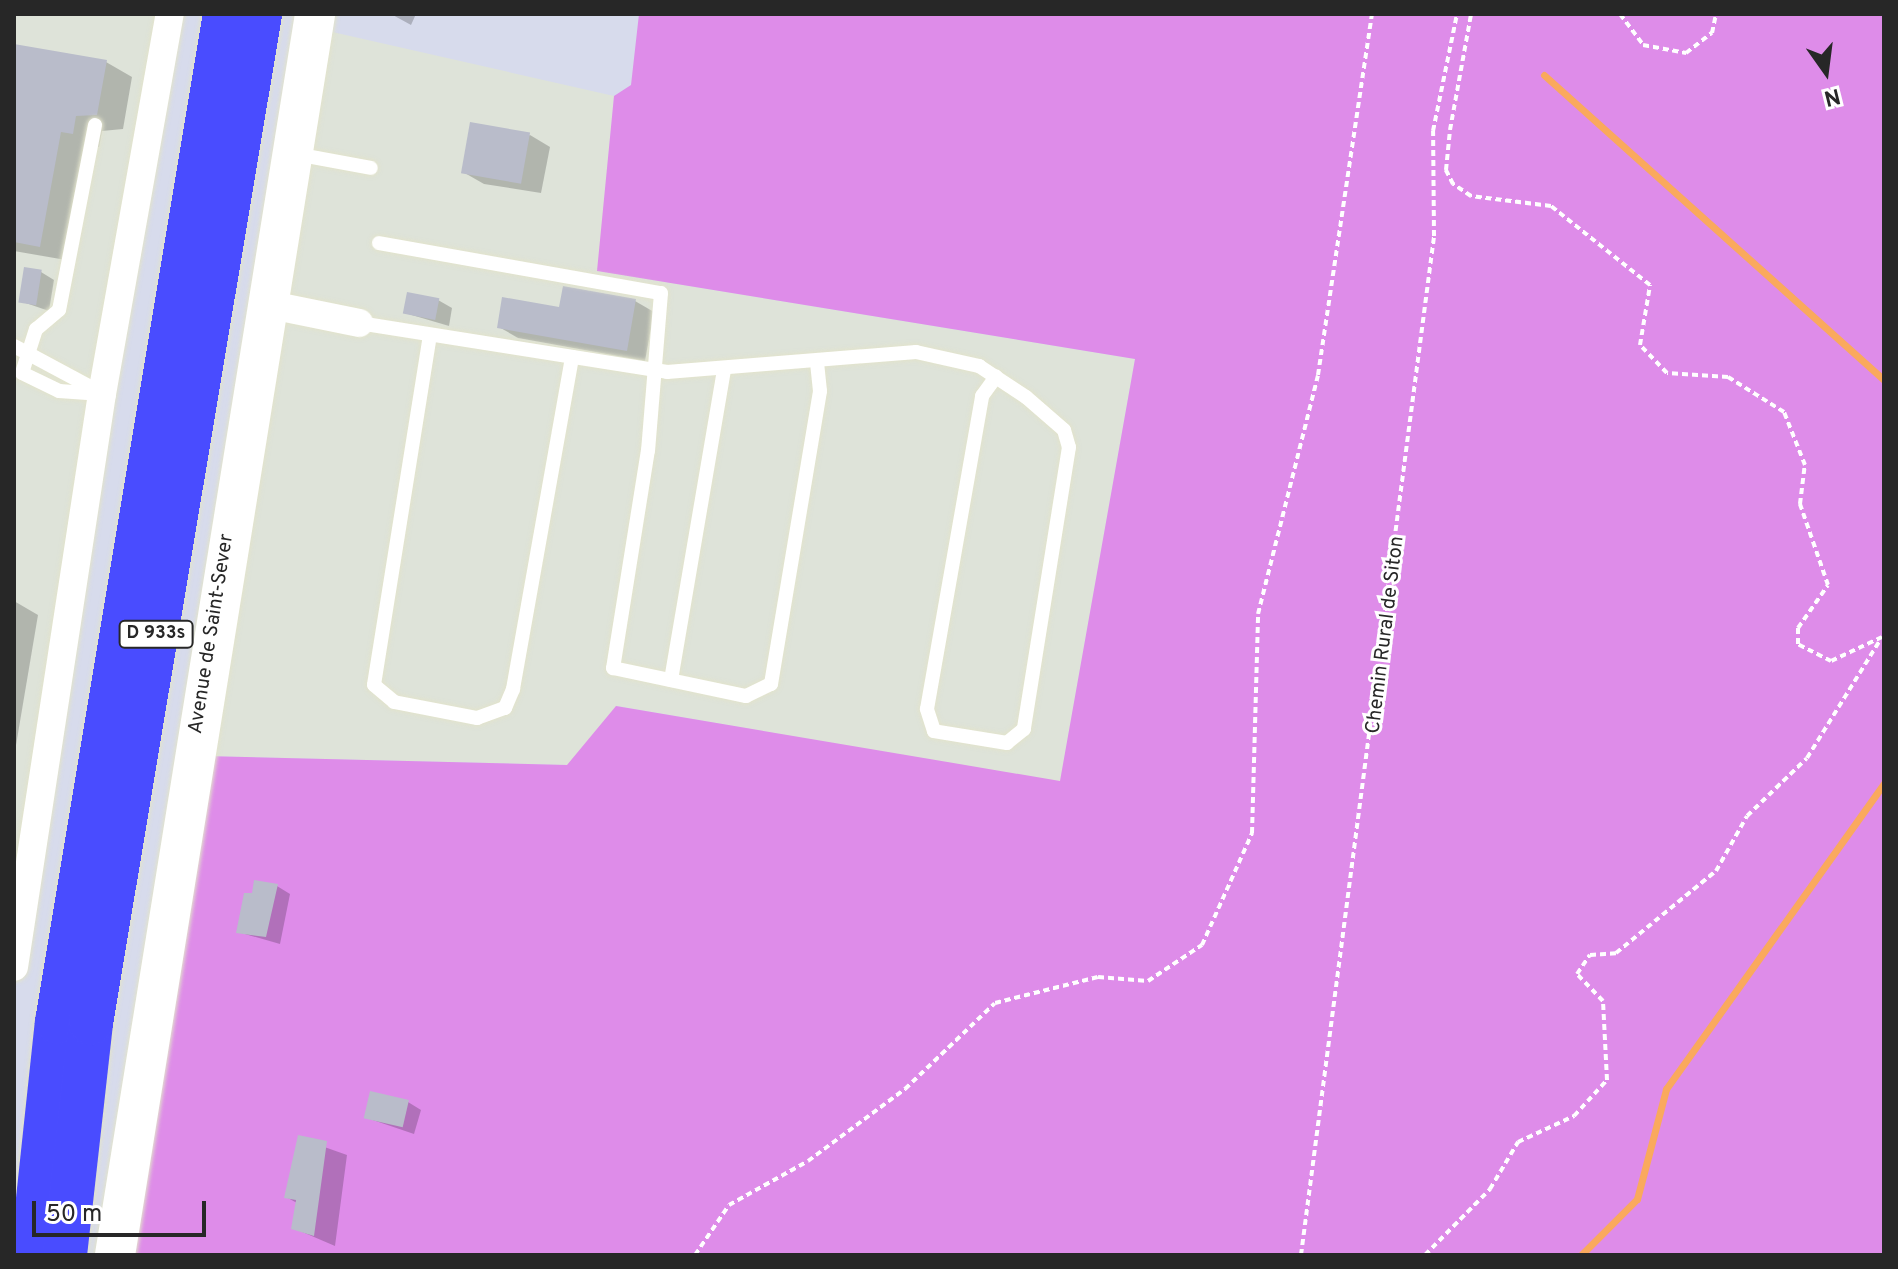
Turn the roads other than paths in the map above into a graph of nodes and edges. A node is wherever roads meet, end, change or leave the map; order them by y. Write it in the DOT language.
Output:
graph roads {
  1 [pos="170,14"];
  2 [pos="225,14"];
  3 [pos="260,14"];
  4 [pos="315,14"];
  5 [pos="95,125"];
  6 [pos="291,153"];
  7 [pos="371,168"];
  8 [pos="379,243"];
  9 [pos="266,304"];
  10 [pos="359,323"];
  11 [pos="430,335"];
  12 [pos="14,346"];
  13 [pos="27,355"];
  14 [pos="572,357"];
  15 [pos="817,361"];
  16 [pos="724,369"];
  17 [pos="652,370"];
  18 [pos="996,377"];
  19 [pos="102,394"];
  20 [pos="671,680"];
  21 [pos="14,967"];
  22 [pos="32,1255"];
  23 [pos="65,1255"];
  24 [pos="115,1255"];
  1 -- 19 [label="street"];
  2 -- 22 [label="main road, D 933s"];
  3 -- 23 [label="main road, D 933s"];
  4 -- 6 [label="street, Avenue de Saint-Sever"];
  5 -- 13 [label="lane"];
  6 -- 7 [label="lane"];
  6 -- 9 [label="street, Avenue de Saint-Sever"];
  8 -- 17 [label="lane"];
  9 -- 10 [label="street"];
  9 -- 24 [label="street, Avenue de Saint-Sever"];
  10 -- 11 [label="lane"];
  11 -- 14 [label="lane"];
  11 -- 14 [label="lane"];
  12 -- 13 [label="lane"];
  13 -- 19 [label="lane"];
  14 -- 17 [label="lane"];
  15 -- 16 [label="lane"];
  15 -- 18 [label="lane"];
  15 -- 20 [label="lane"];
  16 -- 17 [label="lane"];
  16 -- 20 [label="lane"];
  17 -- 20 [label="lane"];
  18 -- 18 [label="lane"];
  19 -- 21 [label="street"];
}
